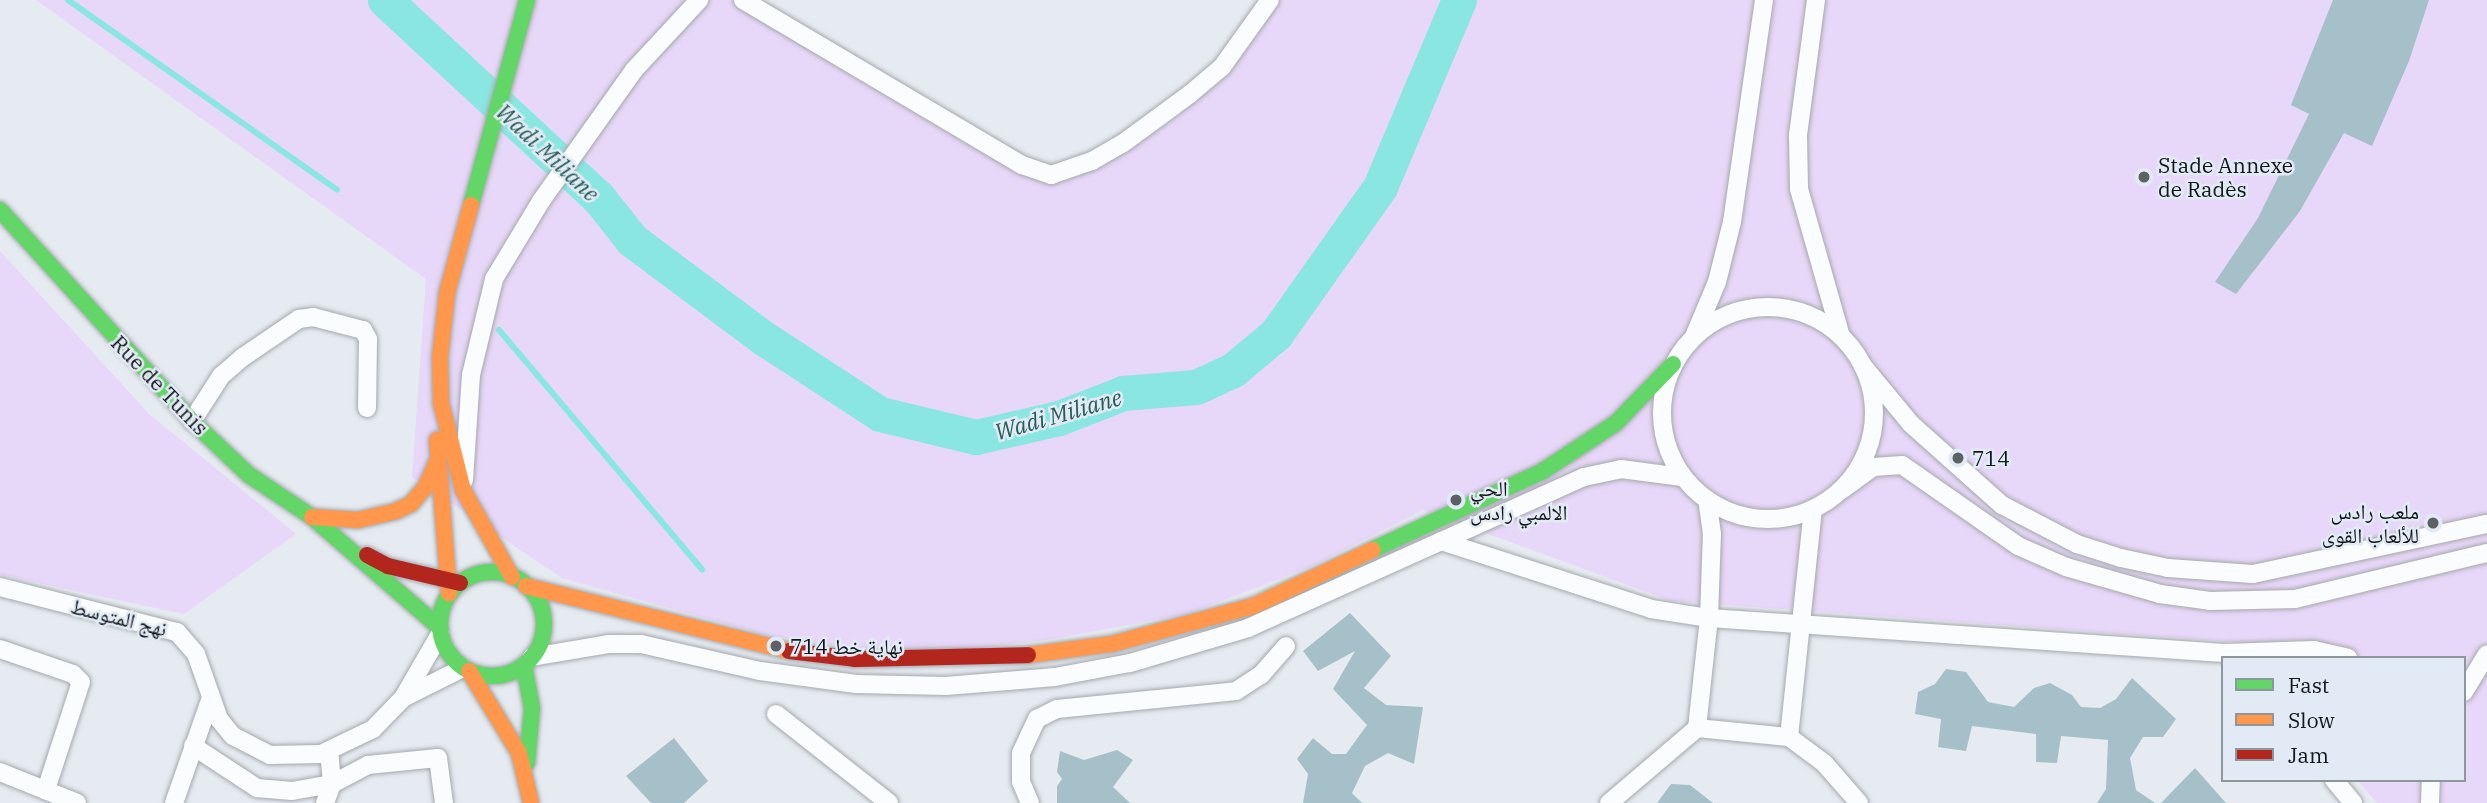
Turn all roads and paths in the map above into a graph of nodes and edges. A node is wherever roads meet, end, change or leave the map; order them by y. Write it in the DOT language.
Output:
graph roads {
  1 [pos="527,0"];
  2 [pos="743,0"];
  3 [pos="1270,0"];
  4 [pos="1764,0"];
  5 [pos="1816,0"];
  6 [pos="693,6"];
  7 [pos="0,210"];
  8 [pos="1695,335"];
  9 [pos="1841,336"];
  10 [pos="1673,364"];
  11 [pos="1863,366"];
  12 [pos="441,403"];
  13 [pos="366,408"];
  14 [pos="192,421"];
  15 [pos="439,456"];
  16 [pos="1682,477"];
  17 [pos="1843,489"];
  18 [pos="463,490"];
  19 [pos="1707,500"];
  20 [pos="1813,510"];
  21 [pos="312,517"];
  22 [pos="2487,524"];
  23 [pos="339,540"];
  24 [pos="1441,541"];
  25 [pos="2487,553"];
  26 [pos="519,581"];
  27 [pos="452,585"];
  28 [pos="0,587"];
  29 [pos="1709,618"];
  30 [pos="1800,626"];
  31 [pos="440,631"];
  32 [pos="1286,646"];
  33 [pos="0,649"];
  34 [pos="2487,654"];
  35 [pos="2340,656"];
  36 [pos="528,661"];
  37 [pos="466,669"];
  38 [pos="2466,689"];
  39 [pos="403,698"];
  40 [pos="211,700"];
  41 [pos="775,714"];
  42 [pos="1696,728"];
  43 [pos="1789,737"];
  44 [pos="193,746"];
  45 [pos="329,751"];
  46 [pos="0,772"];
  47 [pos="2336,782"];
  48 [pos="2431,782"];
  49 [pos="332,784"];
  50 [pos="528,784"];
  51 [pos="46,790"];
  52 [pos="254,796"];
  53 [pos="77,803"];
  54 [pos="174,803"];
  55 [pos="325,803"];
  56 [pos="444,803"];
  57 [pos="531,803"];
  58 [pos="889,803"];
  59 [pos="1030,803"];
  60 [pos="1609,803"];
  61 [pos="1858,803"];
  62 [pos="2353,803"];
  63 [pos="2430,803"];
  1 -- 12 [label="street"];
  2 -- 3 [label="street"];
  4 -- 8 [label="street"];
  5 -- 9 [label="street"];
  6 -- 18 [label="street"];
  7 -- 14 [label="street, Rue de Tunis"];
  8 -- 9 [label="street"];
  8 -- 10 [label="street"];
  9 -- 11 [label="street"];
  10 -- 16 [label="street"];
  10 -- 26 [label="street"];
  11 -- 17 [label="street"];
  11 -- 22 [label="street"];
  12 -- 15 [label="street"];
  12 -- 18 [label="street"];
  13 -- 14 [label="street"];
  14 -- 21 [label="street, Rue de Tunis"];
  15 -- 21 [label="street"];
  15 -- 27 [label="street"];
  16 -- 19 [label="street"];
  16 -- 24 [label="street"];
  17 -- 20 [label="street"];
  17 -- 25 [label="street"];
  18 -- 26 [label="street"];
  19 -- 20 [label="street"];
  19 -- 29 [label="street"];
  20 -- 30 [label="street"];
  21 -- 23 [label="street, Rue de Tunis"];
  23 -- 27 [label="street"];
  23 -- 31 [label="street"];
  24 -- 29 [label="street"];
  24 -- 36 [label="street"];
  26 -- 27 [label="street"];
  26 -- 36 [label="street"];
  27 -- 31 [label="street"];
  28 -- 40 [label="street, نهج المتوسط"];
  29 -- 30 [label="street"];
  29 -- 42 [label="street"];
  30 -- 35 [label="street"];
  30 -- 43 [label="street"];
  31 -- 37 [label="street"];
  31 -- 39 [label="street"];
  32 -- 59 [label="street"];
  33 -- 51 [label="street"];
  34 -- 38 [label="street"];
  36 -- 37 [label="street"];
  36 -- 50 [label="street"];
  37 -- 39 [label="street"];
  37 -- 50 [label="street"];
  39 -- 45 [label="street, نهج المتوسط"];
  40 -- 44 [label="street"];
  40 -- 45 [label="street, نهج المتوسط"];
  41 -- 58 [label="street"];
  42 -- 43 [label="street"];
  42 -- 60 [label="street"];
  43 -- 61 [label="street"];
  44 -- 52 [label="street"];
  44 -- 54 [label="street"];
  45 -- 49 [label="street"];
  46 -- 51 [label="street"];
  47 -- 62 [label="street"];
  48 -- 63 [label="street"];
  49 -- 52 [label="street"];
  49 -- 55 [label="street"];
  49 -- 56 [label="street"];
  50 -- 57 [label="street"];
  51 -- 53 [label="street"];
}
